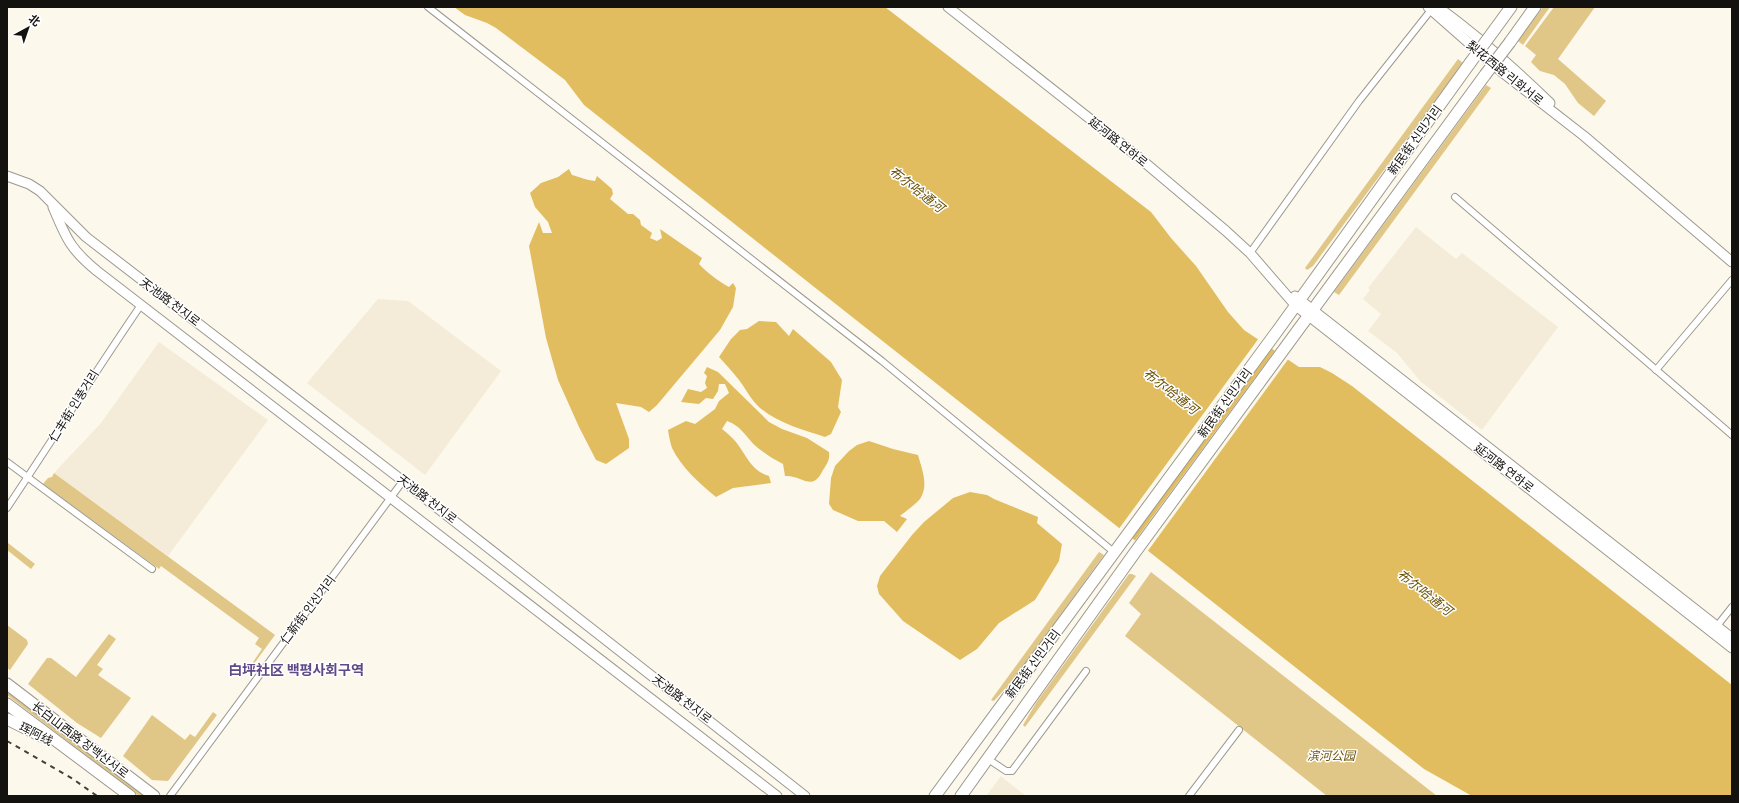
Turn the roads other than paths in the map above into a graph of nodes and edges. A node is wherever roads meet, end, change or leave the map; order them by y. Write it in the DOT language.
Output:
graph roads {
  1 [pos="428,7"];
  2 [pos="948,7"];
  3 [pos="1511,7"];
  4 [pos="1535,7"];
  5 [pos="1433,8"];
  6 [pos="7,176"];
  7 [pos="1455,197"];
  8 [pos="50,200"];
  9 [pos="1250,253"];
  10 [pos="1732,262"];
  11 [pos="1732,280"];
  12 [pos="1298,303"];
  13 [pos="141,305"];
  14 [pos="1311,313"];
  15 [pos="1656,370"];
  16 [pos="1732,435"];
  17 [pos="7,462"];
  18 [pos="28,477"];
  19 [pos="404,481"];
  20 [pos="391,498"];
  21 [pos="7,508"];
  22 [pos="1113,555"];
  23 [pos="1126,567"];
  24 [pos="152,569"];
  25 [pos="1732,607"];
  26 [pos="1717,626"];
  27 [pos="1732,638"];
  28 [pos="1732,648"];
  29 [pos="1086,671"];
  30 [pos="7,684"];
  31 [pos="7,704"];
  32 [pos="7,719"];
  33 [pos="1239,730"];
  34 [pos="65,748"];
  35 [pos="988,759"];
  36 [pos="130,796"];
  37 [pos="154,796"];
  38 [pos="170,796"];
  39 [pos="777,796"];
  40 [pos="805,796"];
  41 [pos="935,796"];
  42 [pos="961,796"];
  43 [pos="1189,796"];
  1 -- 22 [label="street"];
  2 -- 9 [label="main road, 延河路 연하로"];
  3 -- 12 [label="highway, 新民街 신민거리, bridge"];
  4 -- 14 [label="highway, 新民街 신민거리, bridge"];
  5 -- 9 [label="street"];
  5 -- 10 [label="main road, 梨花西路 리화서로"];
  6 -- 8 [label="main road, 天池路 천지로"];
  7 -- 15 [label="street"];
  8 -- 13 [label="main road, 天池路 천지로"];
  8 -- 19 [label="main road, 天池路 천지로"];
  9 -- 12 [label="main road, 延河路 연하로"];
  11 -- 15 [label="street"];
  12 -- 14 [label="main road, 延河路 연하로"];
  12 -- 22 [label="highway, 新民街 신민거리"];
  13 -- 18 [label="street, 仁丰街 인풍거리"];
  13 -- 20 [label="main road, 天池路 천지로"];
  14 -- 23 [label="highway, 新民街 신민거리"];
  14 -- 26 [label="main road, 延河路 연하로"];
  14 -- 28 [label="main road, 延河路 연하로"];
  15 -- 16 [label="street"];
  17 -- 18 [label="street"];
  18 -- 21 [label="street, 仁丰街 인풍거리"];
  18 -- 24 [label="street"];
  19 -- 20 [label="street, 仁新街 인신거리"];
  19 -- 40 [label="main road, 天池路 천지로"];
  20 -- 38 [label="street, 仁新街 인신거리"];
  20 -- 39 [label="main road, 天池路 천지로"];
  22 -- 23 [label="highway"];
  22 -- 41 [label="highway, 新民街 신민거리"];
  23 -- 35 [label="highway, 新民街 신민거리"];
  25 -- 26 [label="street"];
  26 -- 27 [label="main road, 延河路 연하로"];
  29 -- 35 [label="street"];
  30 -- 37 [label="highway, 长白山西路 장백산서로"];
  31 -- 34 [label="highway, 长白山西路 장백산서로"];
  32 -- 34 [label="highway, 珲阿线"];
  33 -- 43 [label="street"];
  34 -- 36 [label="highway, 长白山西路 장백산서로"];
  35 -- 42 [label="highway, 新民街 신민거리"];
}
